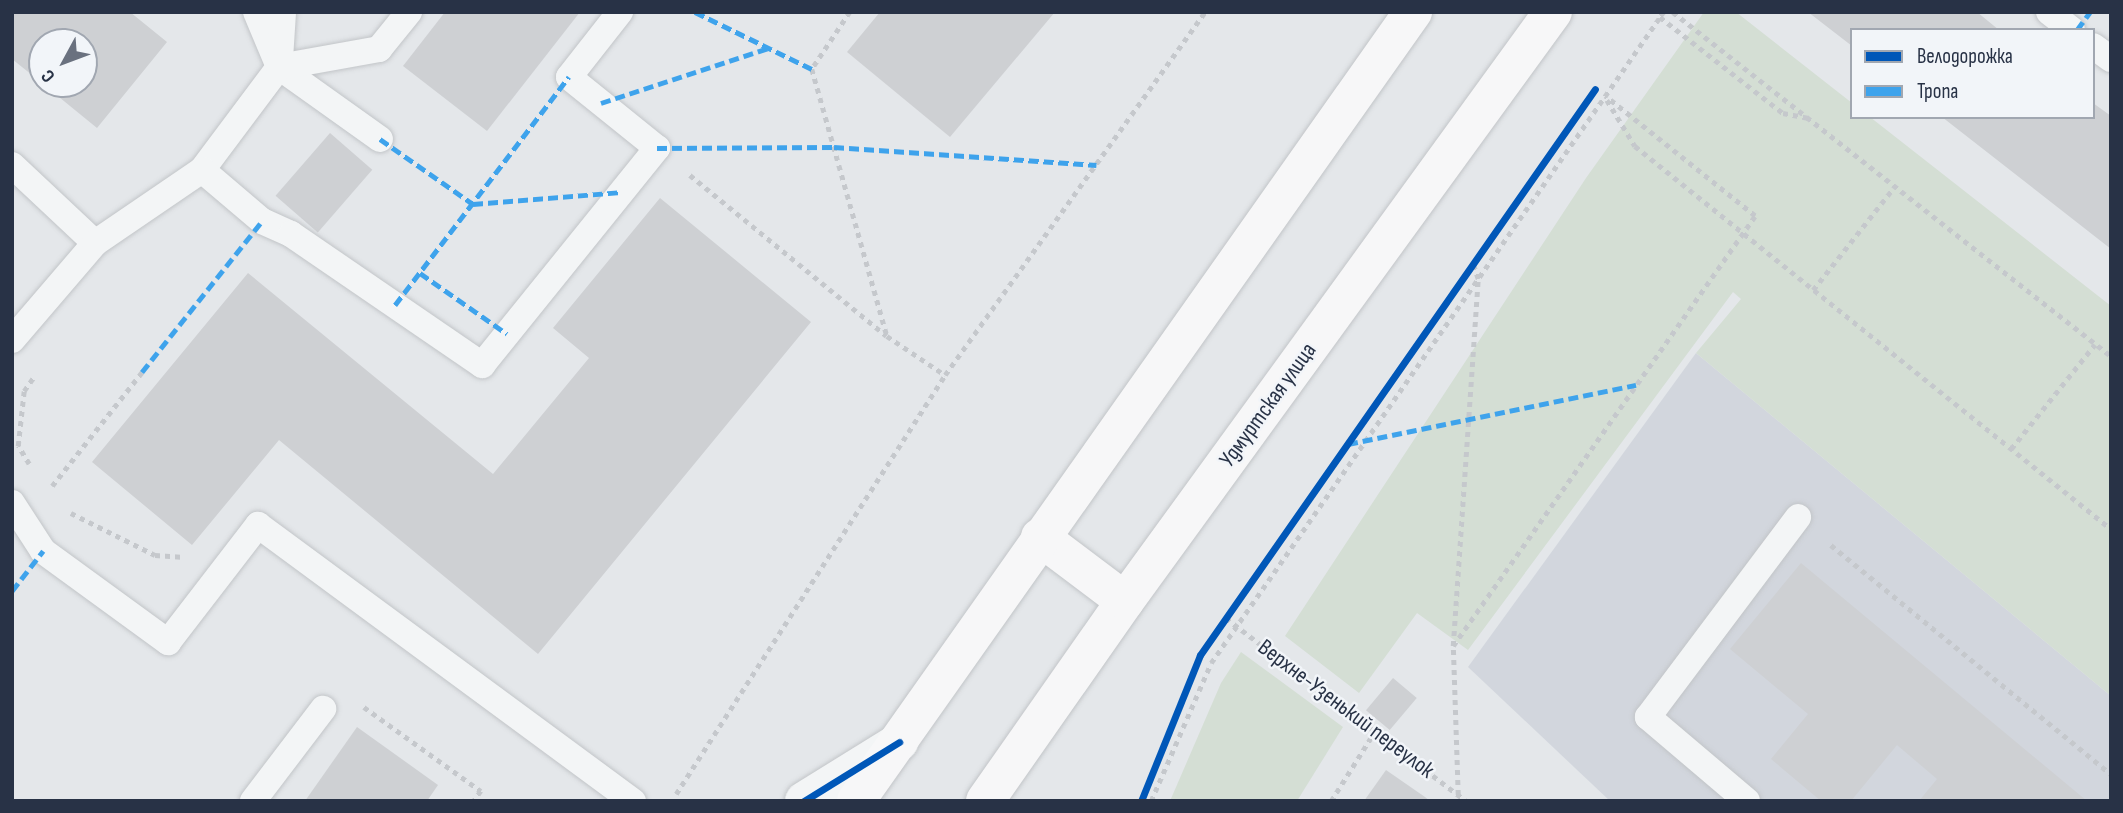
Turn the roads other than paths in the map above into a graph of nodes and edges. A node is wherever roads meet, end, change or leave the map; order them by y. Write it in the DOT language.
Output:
graph roads {
  1 [pos="256,12"];
  2 [pos="283,12"];
  3 [pos="409,12"];
  4 [pos="620,12"];
  5 [pos="1413,12"];
  6 [pos="1553,12"];
  7 [pos="2049,12"];
  8 [pos="2069,28"];
  9 [pos="2095,47"];
  10 [pos="2111,59"];
  11 [pos="279,66"];
  12 [pos="380,139"];
  13 [pos="12,164"];
  14 [pos="202,170"];
  15 [pos="95,243"];
  16 [pos="12,340"];
  17 [pos="12,503"];
  18 [pos="1798,517"];
  19 [pos="1040,537"];
  20 [pos="1125,601"];
  21 [pos="323,709"];
  22 [pos="899,742"];
  23 [pos="253,801"];
  24 [pos="632,801"];
  25 [pos="804,801"];
  26 [pos="856,801"];
  27 [pos="985,801"];
  28 [pos="1747,801"];
  1 -- 11 [label="lane"];
  2 -- 11 [label="lane"];
  3 -- 11 [label="lane"];
  4 -- 14 [label="lane"];
  5 -- 19 [label="main road"];
  6 -- 20 [label="main road, Удмуртская улица"];
  7 -- 8 [label="lane"];
  9 -- 10 [label="lane"];
  11 -- 12 [label="lane"];
  11 -- 14 [label="lane"];
  13 -- 15 [label="lane"];
  14 -- 15 [label="lane"];
  15 -- 16 [label="lane"];
  17 -- 24 [label="lane"];
  18 -- 28 [label="lane"];
  19 -- 20 [label="main road"];
  19 -- 22 [label="main road"];
  20 -- 27 [label="main road, Удмуртская улица"];
  21 -- 23 [label="lane"];
  22 -- 25 [label="street"];
  22 -- 26 [label="main road"];
}
